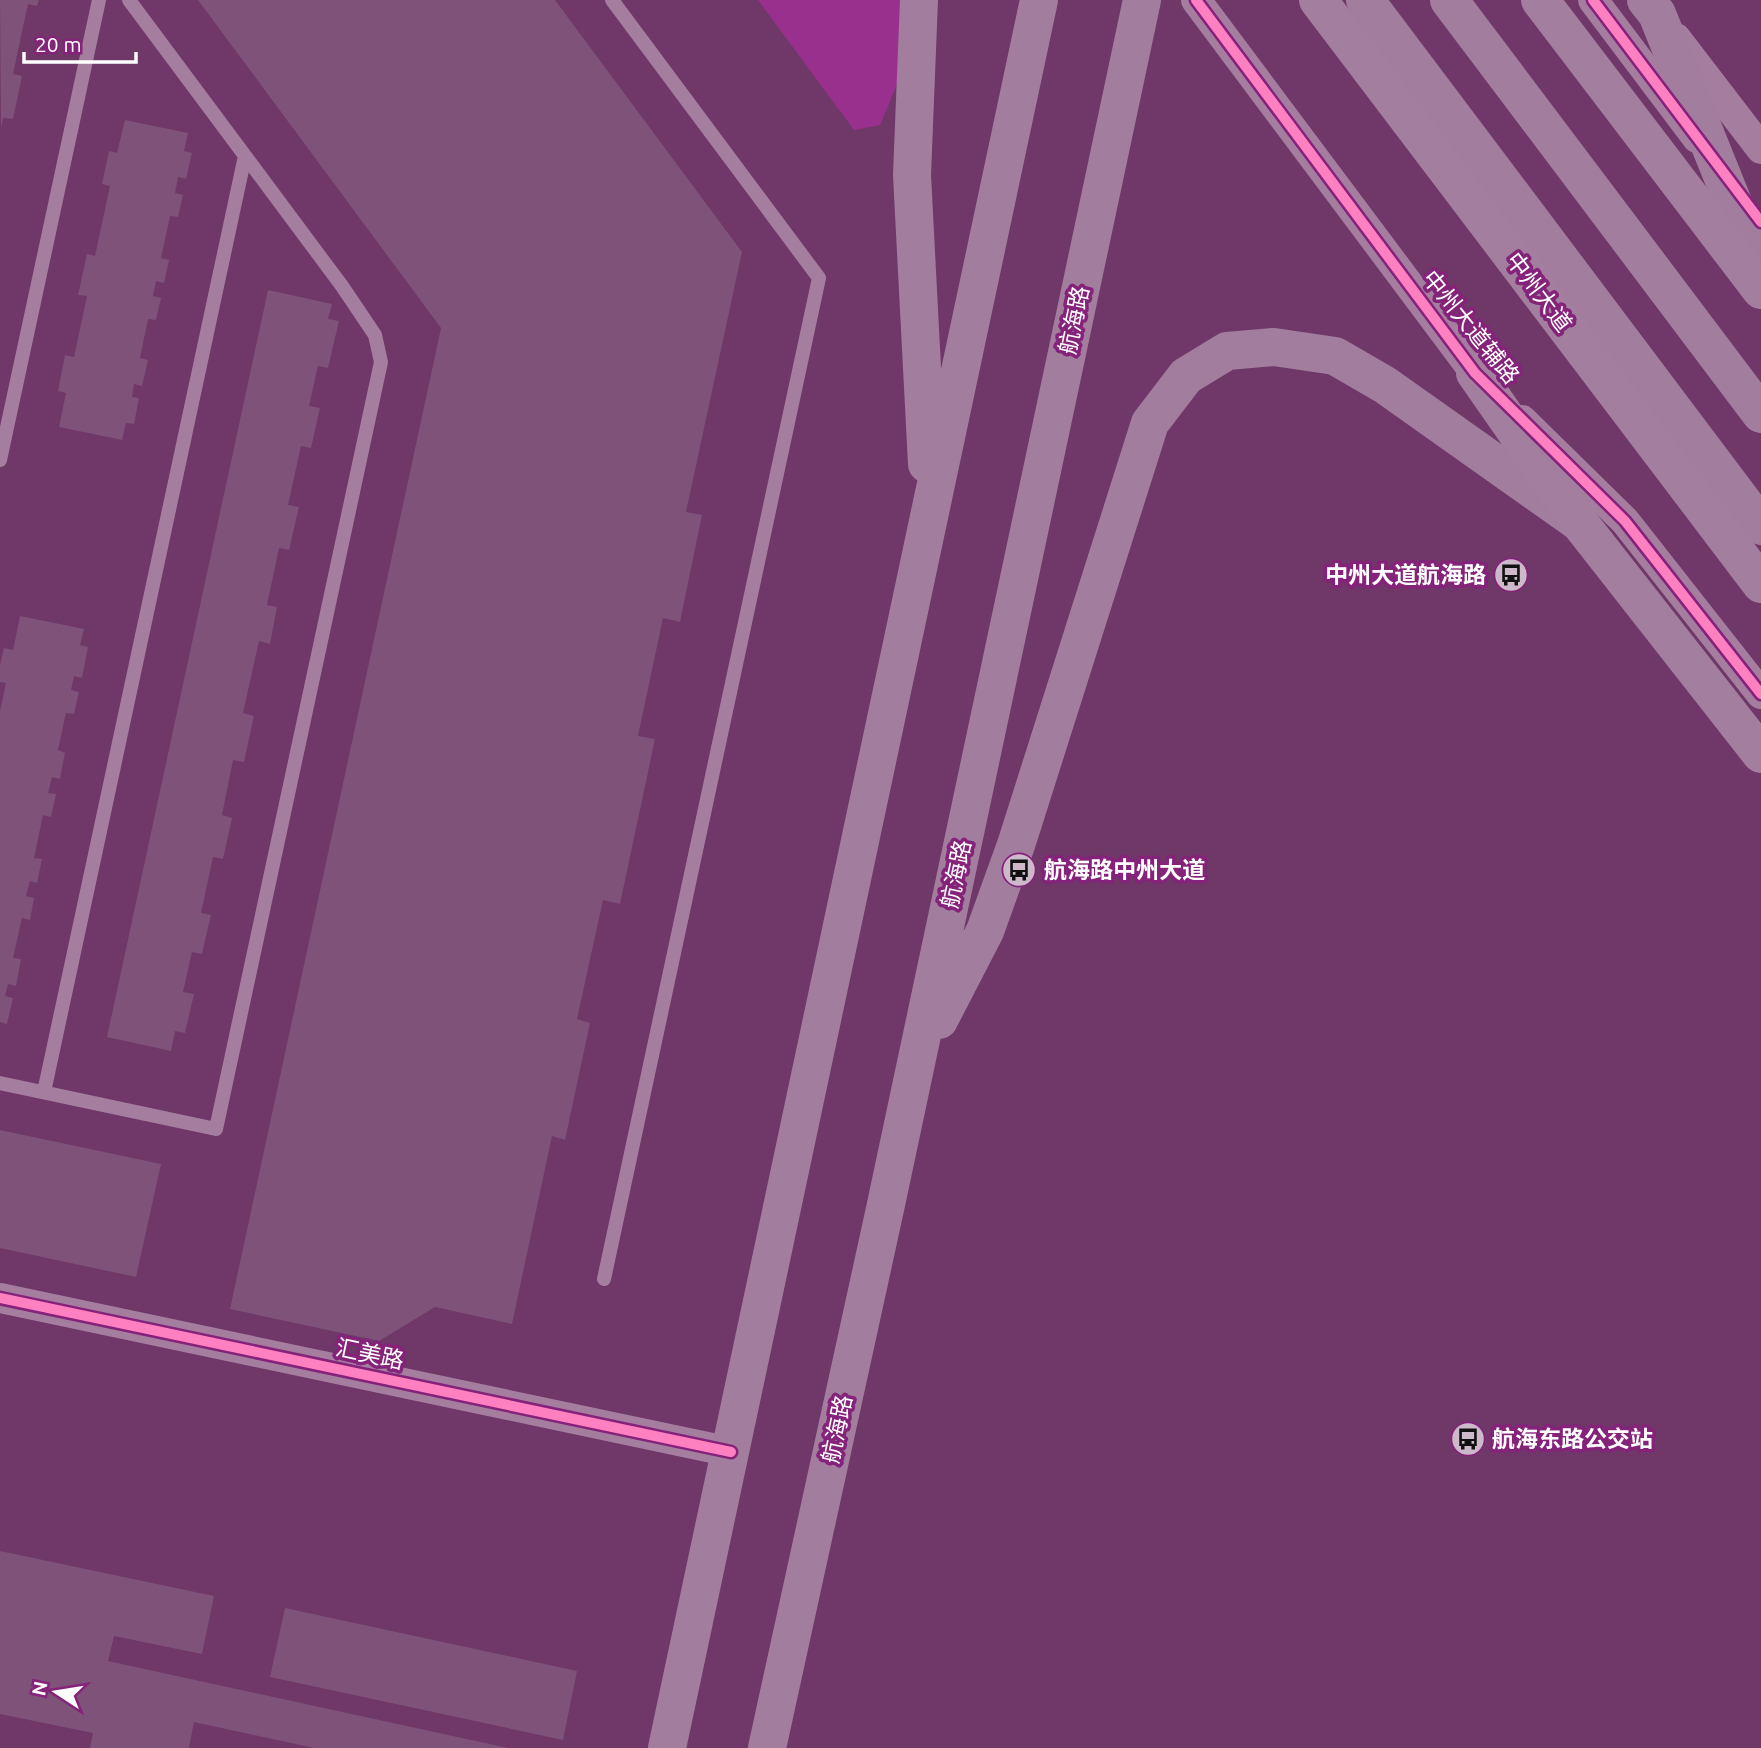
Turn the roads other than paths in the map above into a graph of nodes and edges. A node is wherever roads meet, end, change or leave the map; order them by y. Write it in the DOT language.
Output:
graph roads {
  1 [pos="99,0"];
  2 [pos="129,0"];
  3 [pos="612,0"];
  4 [pos="919,0"];
  5 [pos="1039,0"];
  6 [pos="1142,0"];
  7 [pos="1196,0"];
  8 [pos="1318,0"];
  9 [pos="1365,0"];
  10 [pos="1449,0"];
  11 [pos="1540,0"];
  12 [pos="1593,0"];
  13 [pos="1652,7"];
  14 [pos="1761,149"];
  15 [pos="245,156"];
  16 [pos="1718,164"];
  17 [pos="1761,222"];
  18 [pos="1761,272"];
  19 [pos="1761,290"];
  20 [pos="1475,373"];
  21 [pos="1761,414"];
  22 [pos="0,460"];
  23 [pos="929,519"];
  24 [pos="1579,523"];
  25 [pos="1761,526"];
  26 [pos="1761,584"];
  27 [pos="1761,694"];
  28 [pos="1761,754"];
  29 [pos="916,1065"];
  30 [pos="0,1083"];
  31 [pos="44,1092"];
  32 [pos="604,1279"];
  33 [pos="0,1298"];
  34 [pos="731,1452"];
  35 [pos="667,1748"];
  36 [pos="767,1748"];
  1 -- 22 [label="lane"];
  2 -- 15 [label="lane"];
  3 -- 32 [label="lane"];
  4 -- 23 [label="main road"];
  5 -- 23 [label="main road"];
  6 -- 29 [label="main road, 航海路"];
  7 -- 20 [label="street, 中州大道辅路"];
  8 -- 26 [label="highway, 中州大道"];
  9 -- 25 [label="main road, 中州大道"];
  10 -- 21 [label="main road"];
  11 -- 19 [label="highway"];
  12 -- 16 [label="street"];
  13 -- 14 [label="street"];
  13 -- 16 [label="main road"];
  15 -- 31 [label="lane"];
  15 -- 31 [label="lane"];
  16 -- 17 [label="street"];
  16 -- 18 [label="main road"];
  20 -- 24 [label="highway"];
  20 -- 27 [label="street, 中州大道辅路"];
  23 -- 34 [label="main road"];
  24 -- 28 [label="highway"];
  24 -- 29 [label="main road"];
  29 -- 36 [label="main road, 航海路"];
  30 -- 31 [label="lane"];
  33 -- 34 [label="street, 汇美路"];
  34 -- 35 [label="main road"];
}
